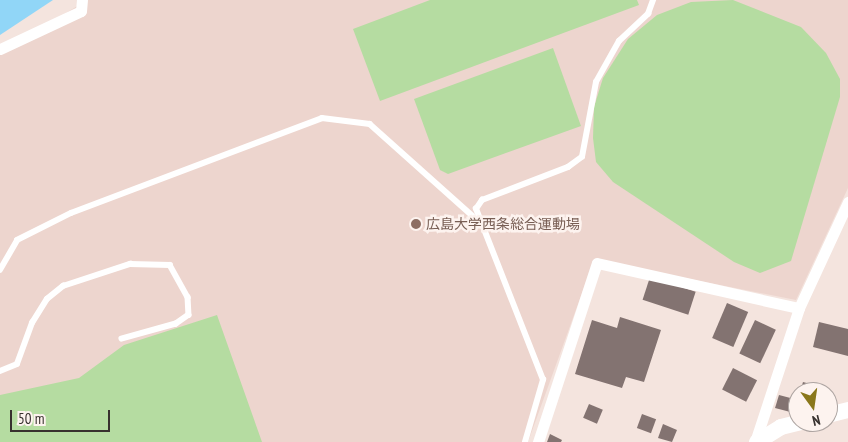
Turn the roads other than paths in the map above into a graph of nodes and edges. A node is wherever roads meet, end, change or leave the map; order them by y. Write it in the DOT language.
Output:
graph roads {
  1 [pos="82,0"];
  2 [pos="653,0"];
  3 [pos="0,50"];
  4 [pos="848,202"];
  5 [pos="484,226"];
  6 [pos="0,270"];
  7 [pos="799,308"];
  8 [pos="122,339"];
  9 [pos="0,371"];
  10 [pos="788,425"];
  11 [pos="525,442"];
  12 [pos="538,442"];
  13 [pos="756,442"];
  1 -- 3 [label="street"];
  2 -- 5 [label="lane"];
  4 -- 7 [label="street"];
  5 -- 6 [label="lane"];
  5 -- 11 [label="lane"];
  7 -- 12 [label="street"];
  7 -- 13 [label="street"];
  8 -- 9 [label="lane"];
  10 -- 13 [label="street"];
}
